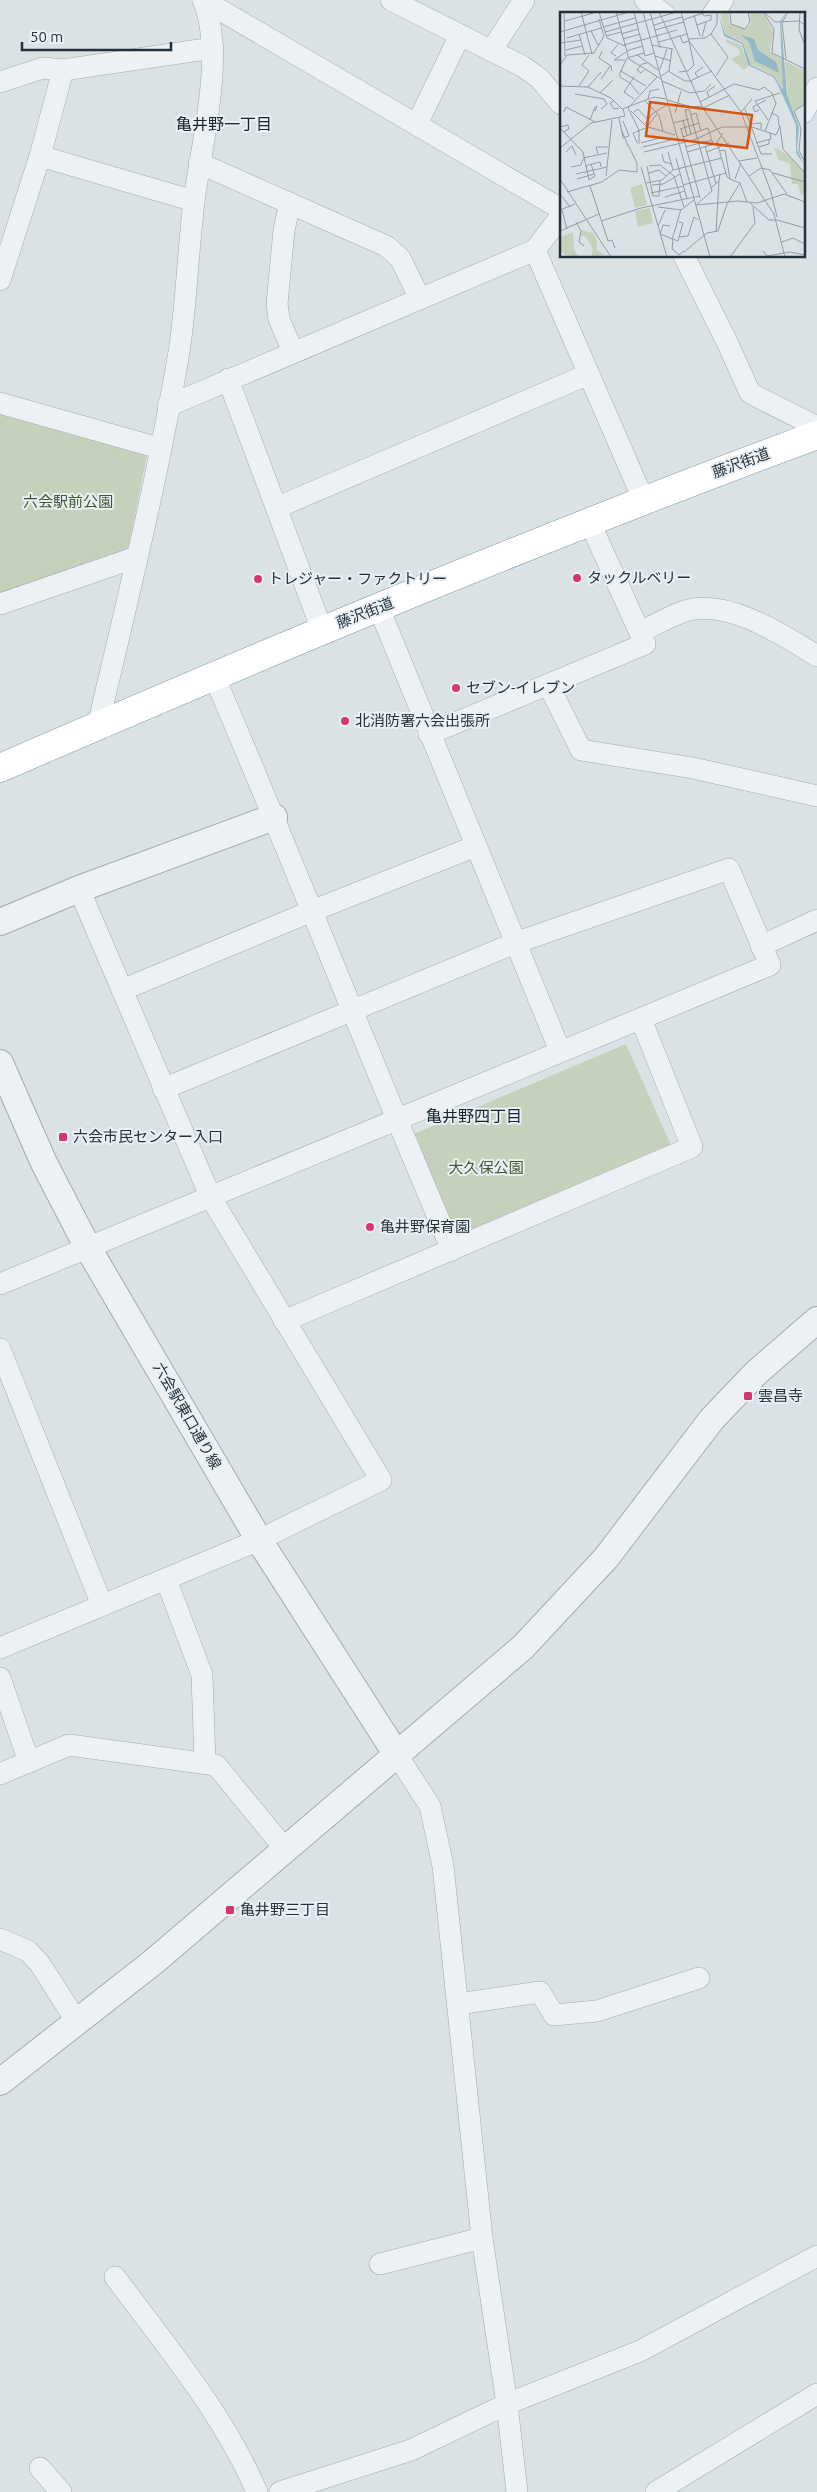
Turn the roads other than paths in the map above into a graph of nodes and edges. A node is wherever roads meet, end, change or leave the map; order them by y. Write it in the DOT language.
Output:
graph roads {
  1 [pos="203,0"];
  2 [pos="524,0"];
  3 [pos="645,0"];
  4 [pos="723,0"];
  5 [pos="394,1"];
  6 [pos="661,12"];
  7 [pos="714,12"];
  8 [pos="460,36"];
  9 [pos="213,48"];
  10 [pos="491,51"];
  11 [pos="63,70"];
  12 [pos="0,82"];
  13 [pos="817,88"];
  14 [pos="560,103"];
  15 [pos="804,111"];
  16 [pos="417,124"];
  17 [pos="40,156"];
  18 [pos="199,163"];
  19 [pos="194,201"];
  20 [pos="290,203"];
  21 [pos="560,208"];
  22 [pos="560,217"];
  23 [pos="535,250"];
  24 [pos="685,258"];
  25 [pos="0,280"];
  26 [pos="420,299"];
  27 [pos="294,352"];
  28 [pos="589,374"];
  29 [pos="228,379"];
  30 [pos="0,403"];
  31 [pos="168,406"];
  32 [pos="817,427"];
  33 [pos="817,435"];
  34 [pos="159,448"];
  35 [pos="643,499"];
  36 [pos="278,507"];
  37 [pos="590,523"];
  38 [pos="137,557"];
  39 [pos="0,604"];
  40 [pos="379,608"];
  41 [pos="322,630"];
  42 [pos="640,632"];
  43 [pos="817,656"];
  44 [pos="214,676"];
  45 [pos="549,686"];
  46 [pos="98,725"];
  47 [pos="429,734"];
  48 [pos="0,768"];
  49 [pos="817,796"];
  50 [pos="274,817"];
  51 [pos="476,846"];
  52 [pos="79,889"];
  53 [pos="312,911"];
  54 [pos="817,920"];
  55 [pos="0,922"];
  56 [pos="516,943"];
  57 [pos="761,946"];
  58 [pos="122,990"];
  59 [pos="352,1012"];
  60 [pos="641,1019"];
  61 [pos="560,1051"];
  62 [pos="0,1063"];
  63 [pos="163,1089"];
  64 [pos="396,1120"];
  65 [pos="210,1198"];
  66 [pos="88,1248"];
  67 [pos="452,1250"];
  68 [pos="0,1284"];
  69 [pos="817,1320"];
  70 [pos="284,1321"];
  71 [pos="0,1349"];
  72 [pos="260,1540"];
  73 [pos="166,1579"];
  74 [pos="102,1605"];
  75 [pos="0,1648"];
  76 [pos="0,1678"];
  77 [pos="397,1755"];
  78 [pos="30,1762"];
  79 [pos="205,1763"];
  80 [pos="0,1774"];
  81 [pos="285,1849"];
  82 [pos="0,1939"];
  83 [pos="699,1978"];
  84 [pos="458,2004"];
  85 [pos="77,2022"];
  86 [pos="0,2082"];
  87 [pos="482,2238"];
  88 [pos="817,2256"];
  89 [pos="380,2264"];
  90 [pos="114,2277"];
  91 [pos="817,2394"];
  92 [pos="507,2404"];
  93 [pos="40,2468"];
  94 [pos="61,2492"];
  95 [pos="257,2492"];
  96 [pos="280,2492"];
  97 [pos="517,2492"];
  98 [pos="656,2492"];
  1 -- 9 [label="street"];
  1 -- 16 [label="street"];
  2 -- 10 [label="street"];
  3 -- 6 [label="street"];
  4 -- 7 [label="street"];
  5 -- 8 [label="street"];
  8 -- 10 [label="street"];
  8 -- 16 [label="street"];
  9 -- 11 [label="street"];
  9 -- 18 [label="street"];
  10 -- 14 [label="street"];
  11 -- 12 [label="street"];
  11 -- 17 [label="street"];
  13 -- 15 [label="street"];
  16 -- 21 [label="street"];
  17 -- 19 [label="street"];
  17 -- 25 [label="street"];
  18 -- 19 [label="street"];
  18 -- 20 [label="street"];
  19 -- 31 [label="street"];
  20 -- 26 [label="street"];
  20 -- 27 [label="street"];
  22 -- 23 [label="street"];
  23 -- 26 [label="street"];
  23 -- 28 [label="street"];
  24 -- 32 [label="street"];
  26 -- 27 [label="street"];
  27 -- 29 [label="street"];
  28 -- 35 [label="street"];
  28 -- 36 [label="street"];
  29 -- 31 [label="street"];
  29 -- 36 [label="street"];
  30 -- 34 [label="street"];
  31 -- 34 [label="street"];
  33 -- 35 [label="highway, 藤沢街道"];
  34 -- 38 [label="street"];
  35 -- 37 [label="highway, 藤沢街道"];
  36 -- 41 [label="street"];
  37 -- 40 [label="highway, 藤沢街道"];
  37 -- 42 [label="street"];
  38 -- 39 [label="street"];
  38 -- 46 [label="street"];
  40 -- 41 [label="highway, 藤沢街道"];
  40 -- 47 [label="street"];
  41 -- 44 [label="highway, 藤沢街道"];
  42 -- 43 [label="street"];
  42 -- 45 [label="street"];
  44 -- 46 [label="highway, 藤沢街道"];
  44 -- 50 [label="street"];
  45 -- 47 [label="street"];
  45 -- 49 [label="street"];
  46 -- 48 [label="highway, 藤沢街道"];
  47 -- 51 [label="street"];
  50 -- 52 [label="street"];
  50 -- 53 [label="street"];
  51 -- 53 [label="street"];
  51 -- 56 [label="street"];
  52 -- 55 [label="street"];
  52 -- 58 [label="street"];
  53 -- 58 [label="street"];
  53 -- 59 [label="street"];
  54 -- 57 [label="street"];
  56 -- 57 [label="street"];
  56 -- 59 [label="street"];
  56 -- 61 [label="street"];
  57 -- 60 [label="street"];
  58 -- 63 [label="street"];
  59 -- 63 [label="street"];
  59 -- 64 [label="street"];
  60 -- 61 [label="street"];
  60 -- 67 [label="street"];
  61 -- 64 [label="street"];
  62 -- 66 [label="street, 六会駅東口通り線"];
  63 -- 65 [label="street"];
  64 -- 65 [label="street"];
  64 -- 67 [label="street"];
  65 -- 66 [label="street"];
  65 -- 70 [label="street"];
  66 -- 68 [label="street"];
  66 -- 72 [label="street, 六会駅東口通り線"];
  67 -- 70 [label="street"];
  69 -- 77 [label="street"];
  70 -- 72 [label="street"];
  71 -- 74 [label="street"];
  72 -- 73 [label="street"];
  72 -- 77 [label="street, 六会駅東口通り線"];
  73 -- 74 [label="street"];
  73 -- 79 [label="street"];
  74 -- 75 [label="street"];
  76 -- 78 [label="street"];
  77 -- 81 [label="street"];
  77 -- 84 [label="street"];
  78 -- 79 [label="street"];
  78 -- 80 [label="street"];
  79 -- 81 [label="street"];
  81 -- 85 [label="street"];
  82 -- 85 [label="street"];
  83 -- 84 [label="street"];
  84 -- 87 [label="street"];
  85 -- 86 [label="street"];
  87 -- 89 [label="street"];
  87 -- 92 [label="street"];
  88 -- 92 [label="street"];
  90 -- 95 [label="street"];
  91 -- 98 [label="street"];
  92 -- 96 [label="street"];
  92 -- 97 [label="street"];
  93 -- 94 [label="street"];
}
